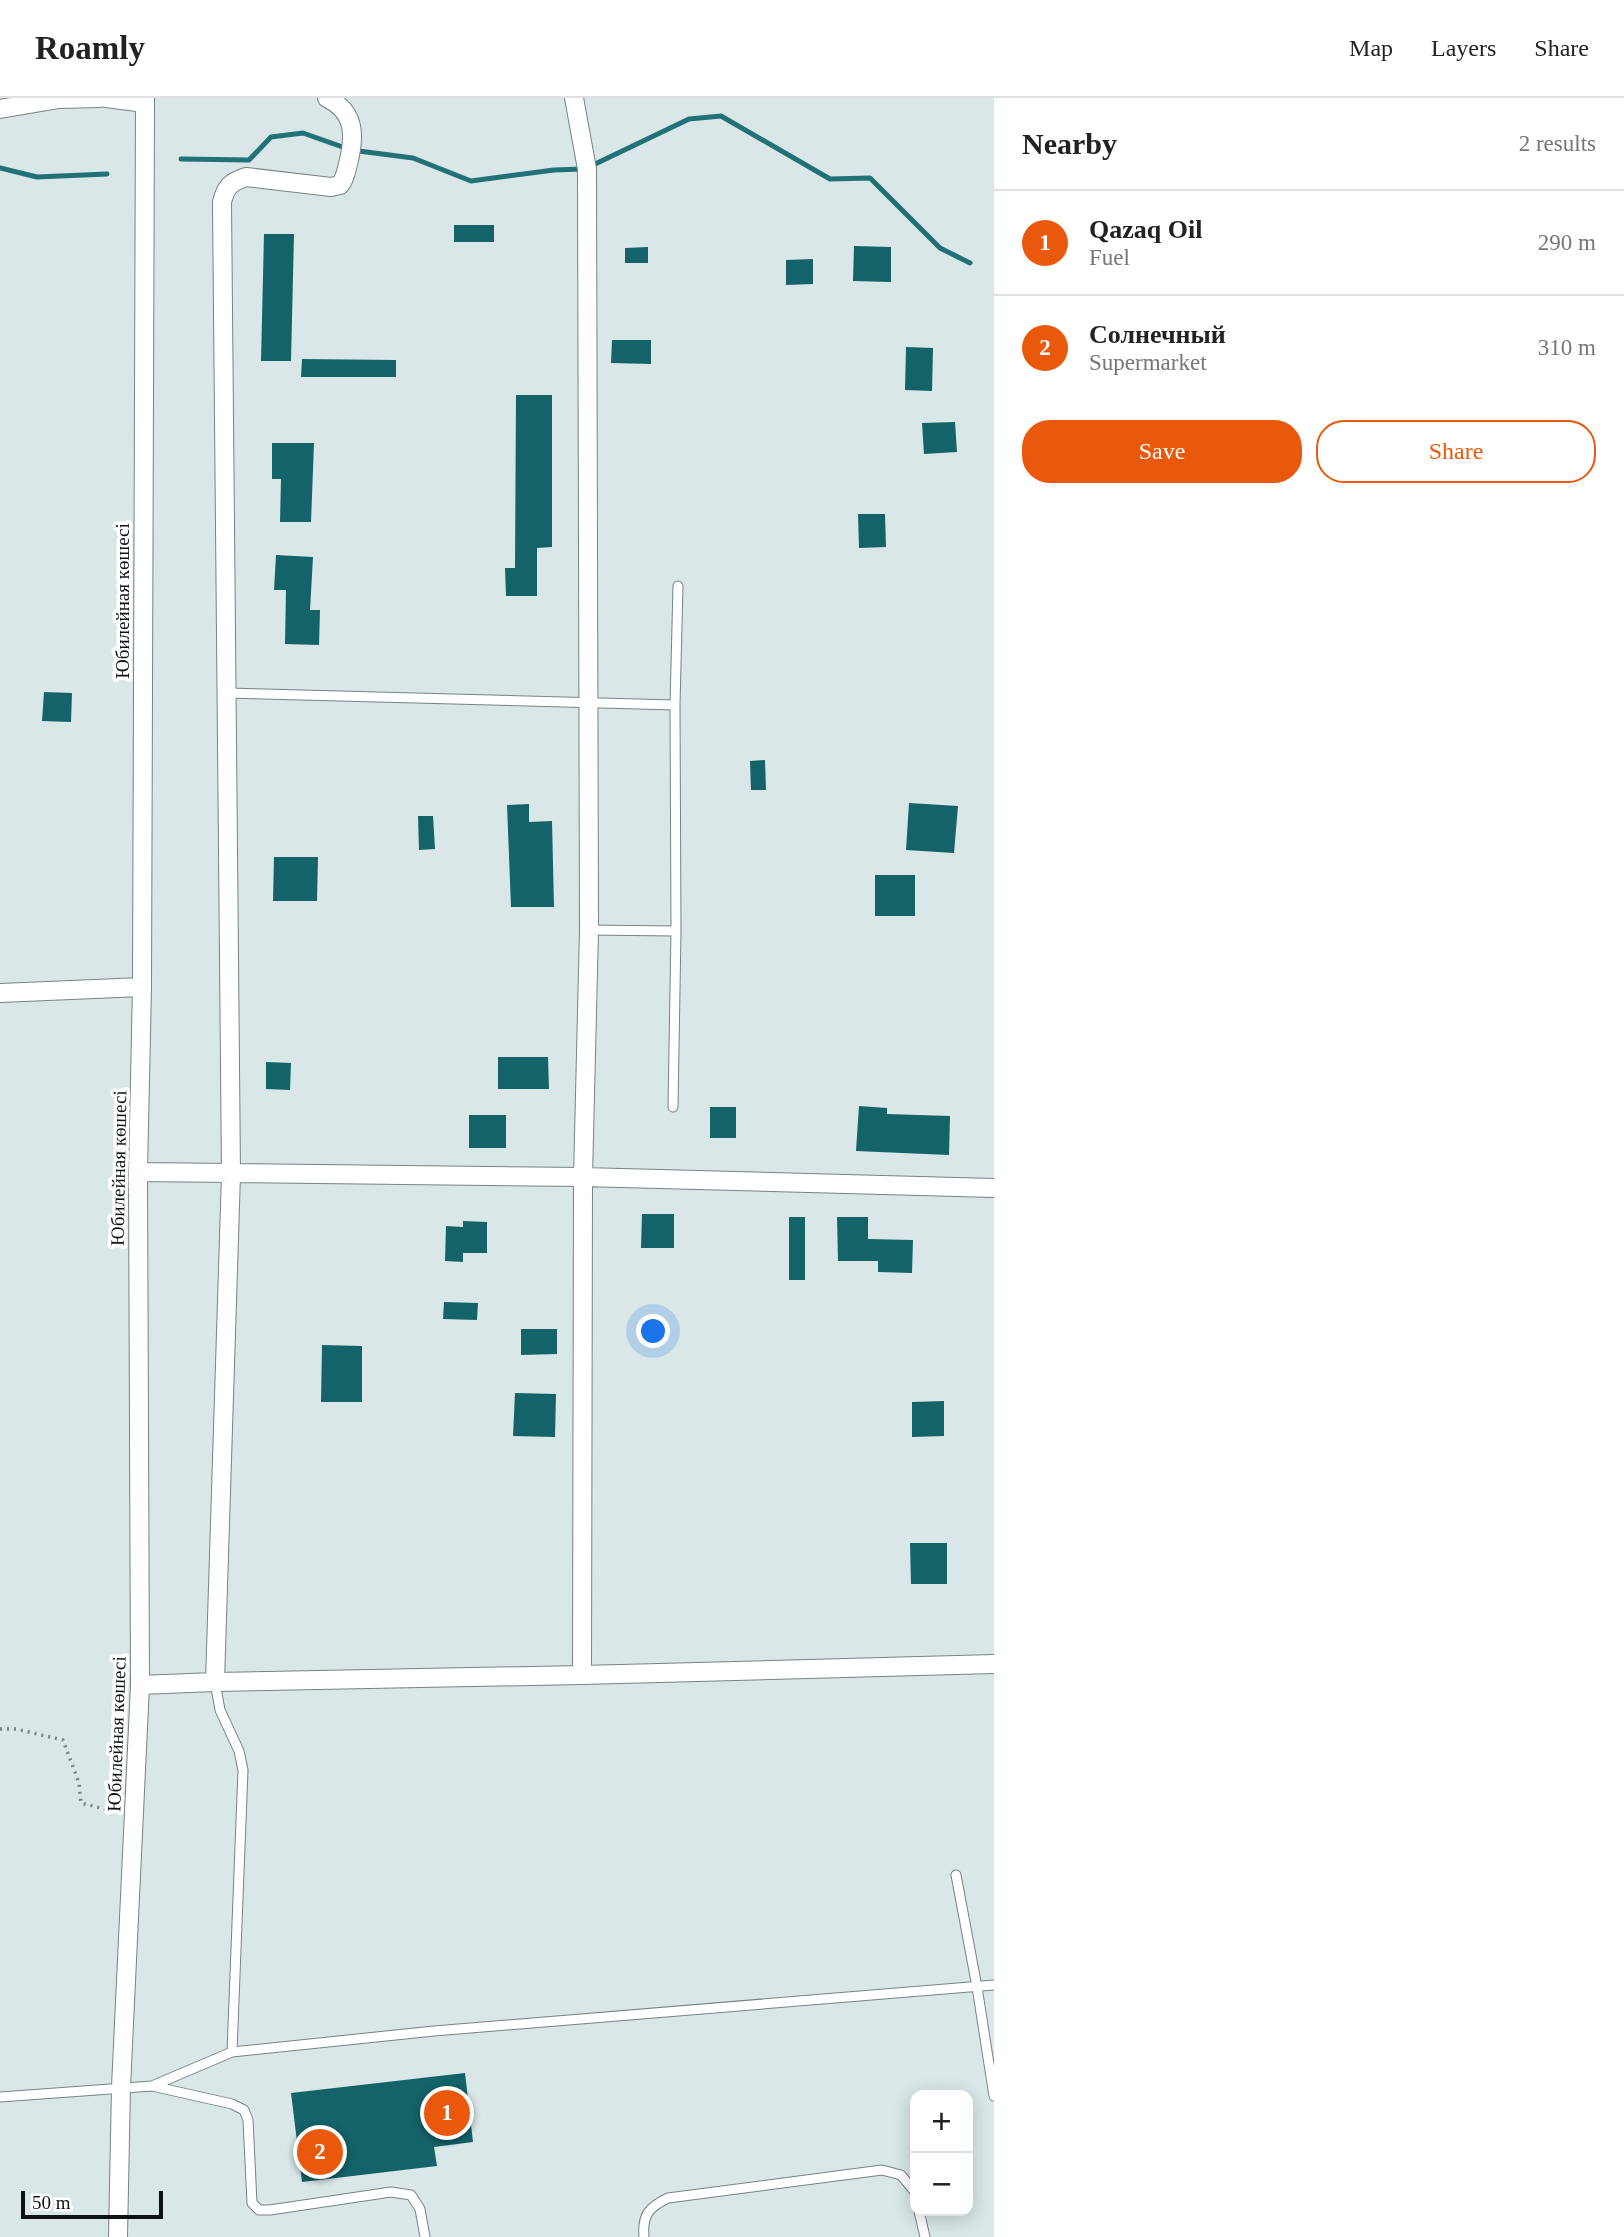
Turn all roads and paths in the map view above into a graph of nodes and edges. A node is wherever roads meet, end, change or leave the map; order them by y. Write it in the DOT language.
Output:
graph roads {
  1 [pos="100,98"];
  2 [pos="106,98"];
  3 [pos="327,98"];
  4 [pos="574,98"];
  5 [pos="145,101"];
  6 [pos="0,109"];
  7 [pos="678,586"];
  8 [pos="225,693"];
  9 [pos="588,702"];
  10 [pos="675,705"];
  11 [pos="589,930"];
  12 [pos="676,932"];
  13 [pos="142,987"];
  14 [pos="0,993"];
  15 [pos="673,1107"];
  16 [pos="138,1172"];
  17 [pos="231,1174"];
  18 [pos="583,1177"];
  19 [pos="994,1188"];
  20 [pos="994,1664"];
  21 [pos="582,1675"];
  22 [pos="215,1682"];
  23 [pos="140,1685"];
  24 [pos="0,1729"];
  25 [pos="134,1816"];
  26 [pos="956,1875"];
  27 [pos="994,1985"];
  28 [pos="977,1986"];
  29 [pos="232,2052"];
  30 [pos="152,2086"];
  31 [pos="121,2087"];
  32 [pos="994,2096"];
  33 [pos="0,2097"];
  34 [pos="910,2186"];
  35 [pos="920,2216"];
  36 [pos="118,2237"];
  37 [pos="425,2237"];
  38 [pos="644,2237"];
  39 [pos="925,2237"];
  1 -- 6 [label="street"];
  2 -- 5 [label="street"];
  3 -- 8 [label="street"];
  4 -- 9 [label="street"];
  5 -- 13 [label="street, Юбилейная көшесі"];
  7 -- 10 [label="lane"];
  8 -- 9 [label="lane"];
  8 -- 17 [label="street"];
  9 -- 10 [label="lane"];
  9 -- 11 [label="street"];
  10 -- 12 [label="lane"];
  11 -- 12 [label="lane"];
  11 -- 18 [label="street"];
  12 -- 15 [label="lane"];
  13 -- 14 [label="street"];
  13 -- 16 [label="street, Юбилейная көшесі"];
  16 -- 17 [label="street"];
  16 -- 23 [label="street, Юбилейная көшесі"];
  17 -- 18 [label="street"];
  17 -- 22 [label="street"];
  18 -- 19 [label="street"];
  18 -- 21 [label="street"];
  20 -- 21 [label="street"];
  21 -- 22 [label="street"];
  22 -- 23 [label="street"];
  22 -- 29 [label="lane"];
  23 -- 25 [label="street, Юбилейная көшесі"];
  24 -- 25 [label="path"];
  25 -- 31 [label="street, Юбилейная көшесі"];
  26 -- 28 [label="lane"];
  27 -- 28 [label="lane"];
  28 -- 29 [label="lane"];
  28 -- 32 [label="lane"];
  29 -- 30 [label="lane"];
  30 -- 31 [label="lane"];
  30 -- 37 [label="lane"];
  31 -- 33 [label="lane"];
  31 -- 36 [label="street, Юбилейная көшесі"];
  34 -- 38 [label="lane"];
  35 -- 39 [label="lane"];
}
